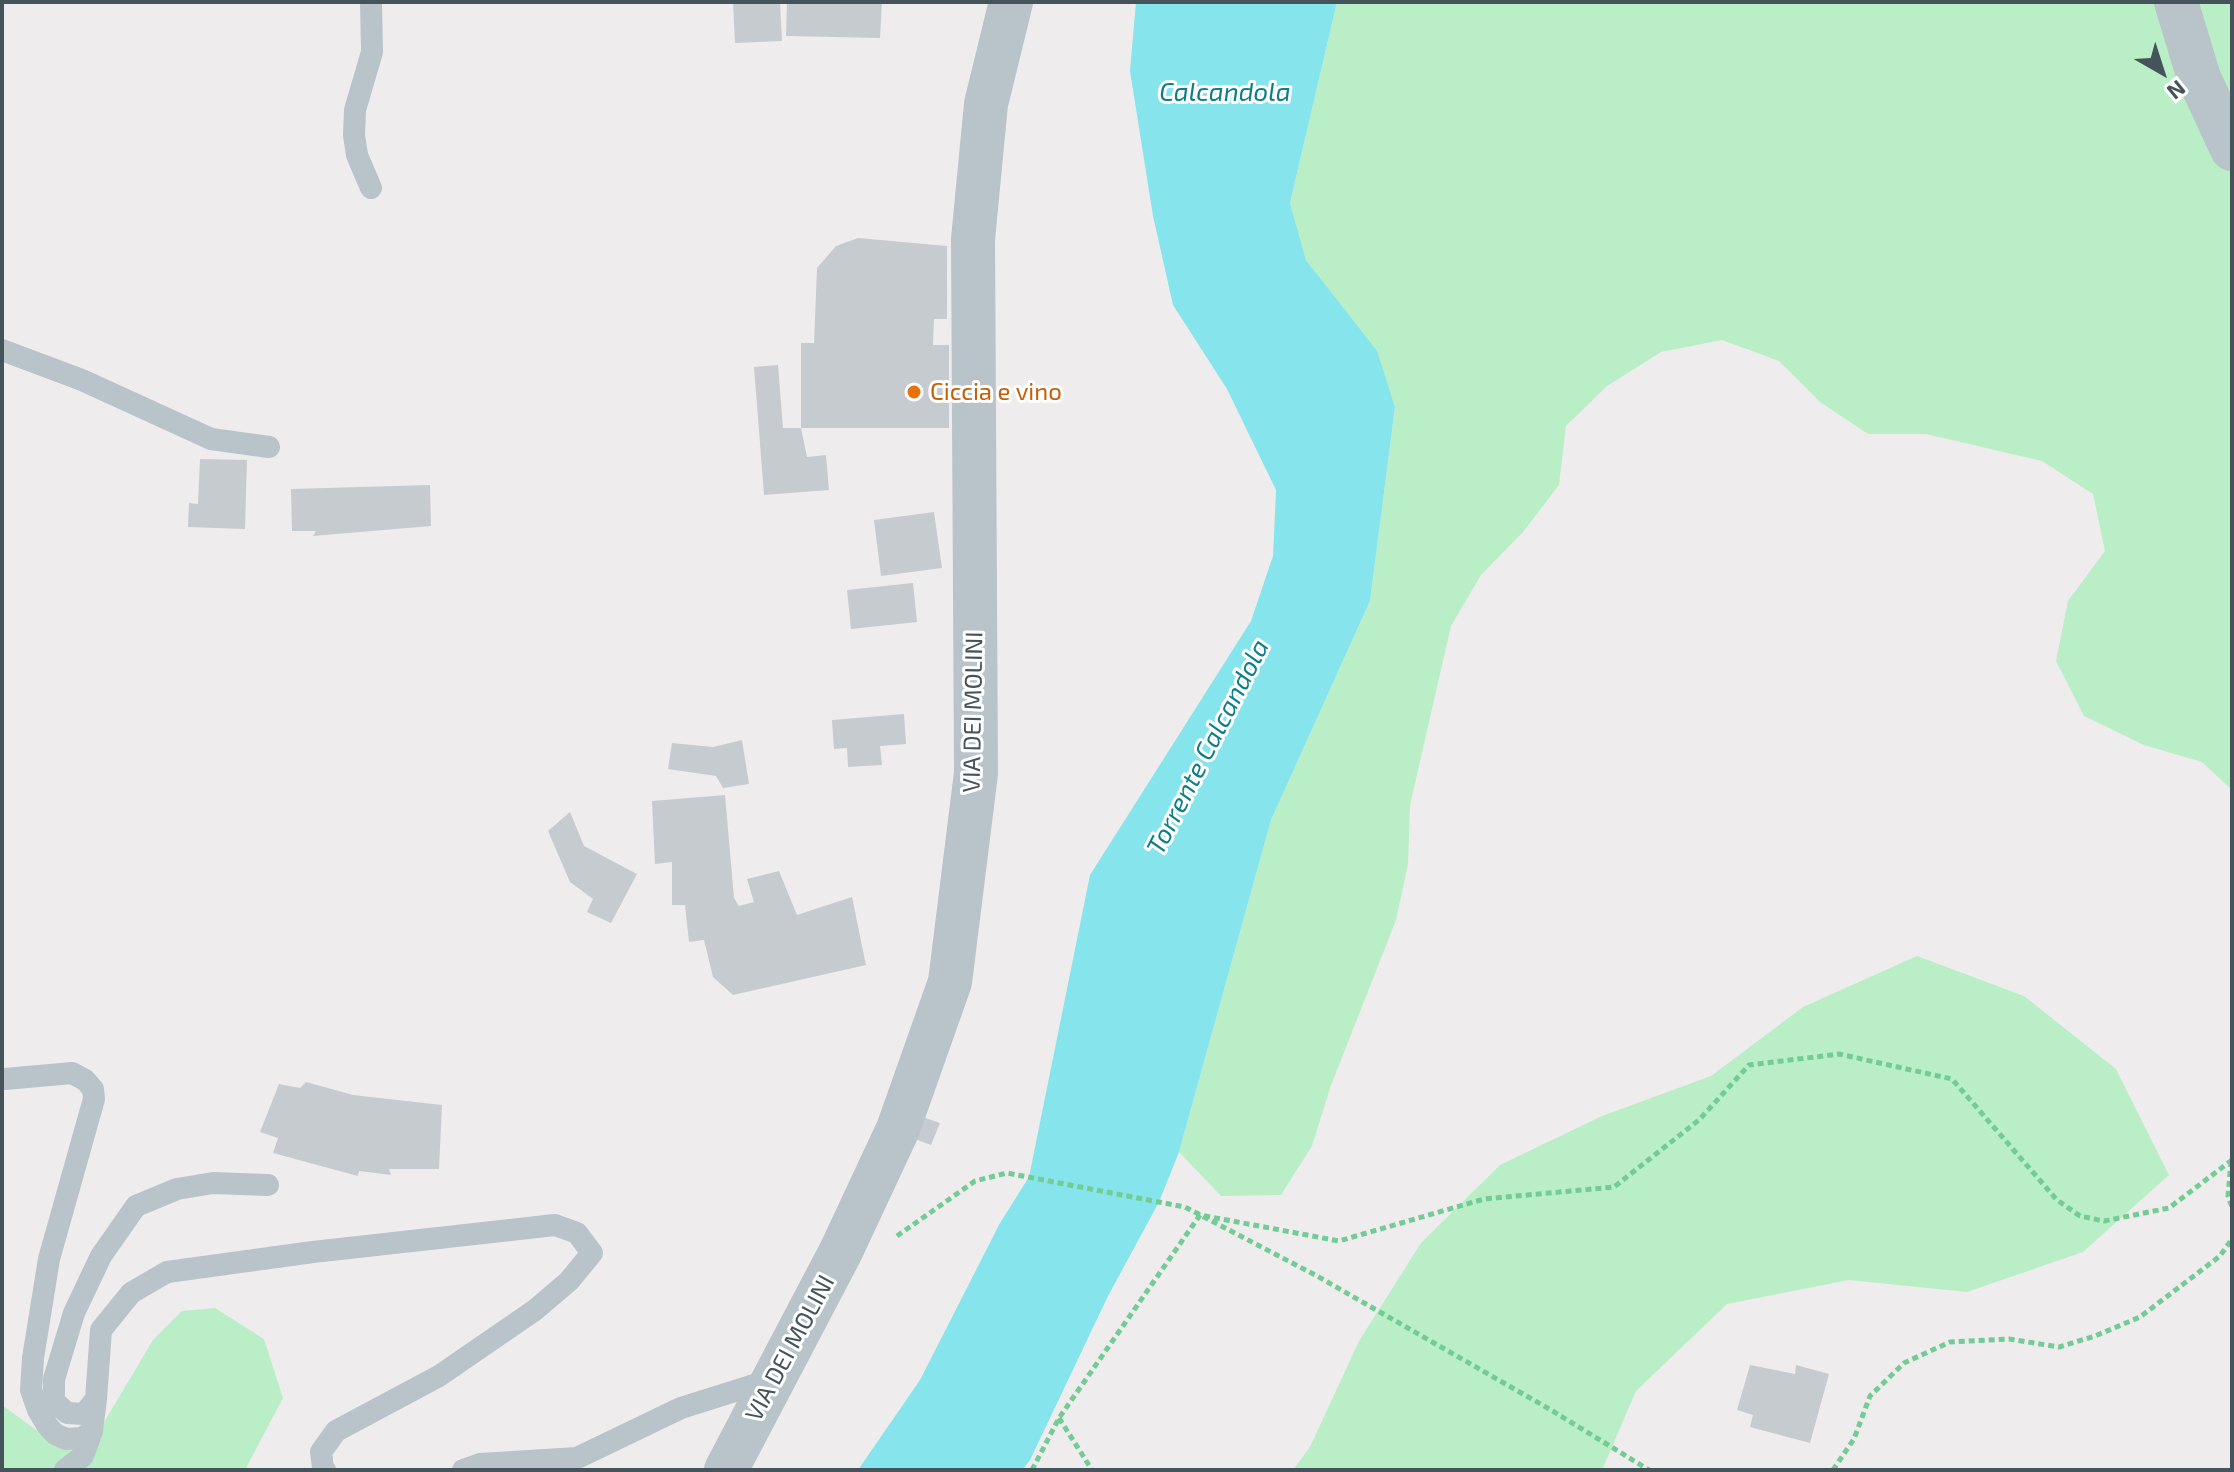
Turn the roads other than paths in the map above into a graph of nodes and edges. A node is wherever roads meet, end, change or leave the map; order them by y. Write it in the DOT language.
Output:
graph roads {
  1 [pos="371,2"];
  2 [pos="1011,2"];
  3 [pos="2176,2"];
  4 [pos="2232,149"];
  5 [pos="371,188"];
  6 [pos="2,350"];
  7 [pos="269,447"];
  8 [pos="5,1079"];
  9 [pos="268,1185"];
  10 [pos="773,1379"];
  11 [pos="96,1399"];
  12 [pos="92,1431"];
  13 [pos="65,1470"];
  14 [pos="325,1470"];
  15 [pos="463,1470"];
  16 [pos="726,1470"];
  1 -- 5 [label="lane"];
  2 -- 10 [label="street, VIA DEI MOLINI"];
  3 -- 4 [label="street"];
  6 -- 7 [label="lane"];
  8 -- 12 [label="lane"];
  9 -- 11 [label="lane"];
  10 -- 15 [label="lane"];
  10 -- 16 [label="street, VIA DEI MOLINI"];
  11 -- 12 [label="lane"];
  11 -- 14 [label="lane"];
  12 -- 13 [label="lane"];
}
